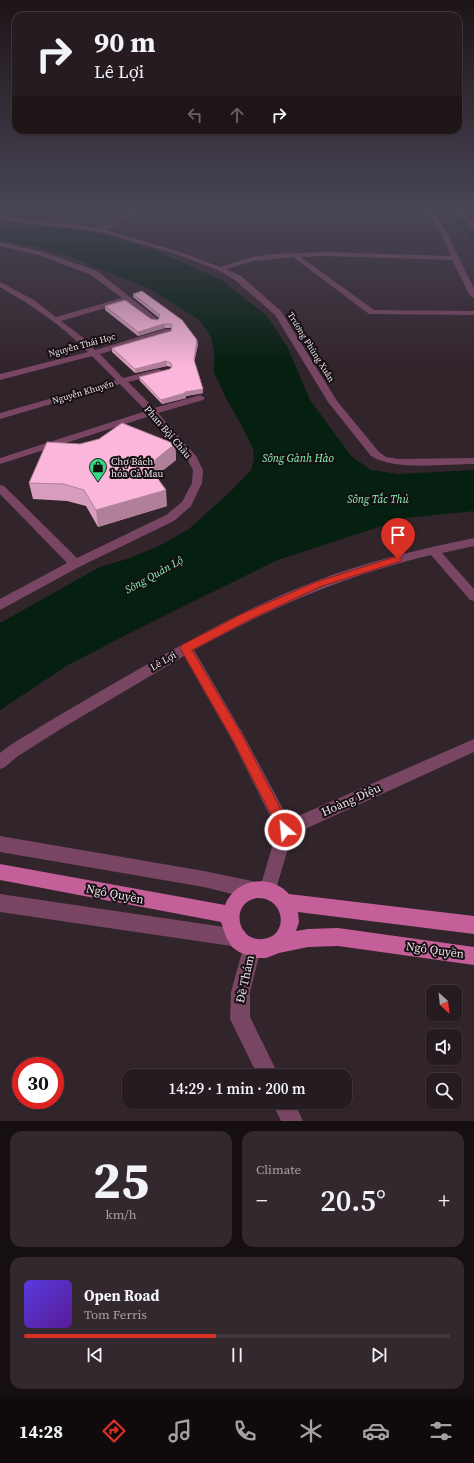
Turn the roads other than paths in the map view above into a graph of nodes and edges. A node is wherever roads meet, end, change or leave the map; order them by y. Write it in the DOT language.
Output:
graph roads {
  1 [pos="66,262"];
  2 [pos="202,262"];
  3 [pos="244,262"];
  4 [pos="304,262"];
  5 [pos="456,262"];
  6 [pos="220,269"];
  7 [pos="0,284"];
  8 [pos="474,296"];
  9 [pos="127,299"];
  10 [pos="474,313"];
  11 [pos="55,320"];
  12 [pos="156,320"];
  13 [pos="168,331"];
  14 [pos="94,353"];
  15 [pos="167,370"];
  16 [pos="0,377"];
  17 [pos="122,381"];
  18 [pos="200,398"];
  19 [pos="152,412"];
  20 [pos="0,416"];
  21 [pos="0,461"];
  22 [pos="474,461"];
  23 [pos="0,488"];
  24 [pos="474,542"];
  25 [pos="433,550"];
  26 [pos="75,564"];
  27 [pos="474,597"];
  28 [pos="0,605"];
  29 [pos="186,648"];
  30 [pos="474,745"];
  31 [pos="0,762"];
  32 [pos="285,830"];
  33 [pos="0,844"];
  34 [pos="0,872"];
  35 [pos="260,890"];
  36 [pos="285,902"];
  37 [pos="0,903"];
  38 [pos="230,915"];
  39 [pos="474,925"];
  40 [pos="245,943"];
  41 [pos="276,944"];
  42 [pos="474,956"];
  43 [pos="265,1069"];
  44 [pos="286,1109"];
  45 [pos="292,1121"];
  1 -- 9 [label="street"];
  2 -- 6 [label="street, Trương Phùng Xuân"];
  3 -- 6 [label="street"];
  4 -- 10 [label="street"];
  5 -- 8 [label="street"];
  6 -- 22 [label="street, Trương Phùng Xuân"];
  7 -- 11 [label="street, Phan Bội Châu"];
  9 -- 11 [label="street"];
  9 -- 12 [label="street"];
  11 -- 14 [label="street, Phan Bội Châu"];
  13 -- 14 [label="street, Nguyễn Thái Học"];
  14 -- 16 [label="street, Nguyễn Thái Học"];
  14 -- 17 [label="street, Phan Bội Châu"];
  15 -- 17 [label="street, Nguyễn Khuyến"];
  17 -- 19 [label="street, Phan Bội Châu"];
  17 -- 20 [label="street, Nguyễn Khuyến"];
  18 -- 19 [label="street"];
  19 -- 21 [label="street"];
  19 -- 26 [label="street, Phan Bội Châu"];
  23 -- 26 [label="street"];
  24 -- 25 [label="street, Lê Lợi"];
  25 -- 27 [label="street"];
  25 -- 29 [label="street, Lê Lợi"];
  26 -- 28 [label="street, Phan Bội Châu"];
  29 -- 31 [label="street, Lê Lợi"];
  29 -- 32 [label="street"];
  30 -- 32 [label="street, Hoàng Diệu"];
  32 -- 35 [label="street"];
  33 -- 35 [label="street"];
  34 -- 38 [label="main road, Ngô Quyền"];
  35 -- 36 [label="main road"];
  35 -- 38 [label="main road"];
  36 -- 39 [label="main road"];
  36 -- 41 [label="main road"];
  37 -- 40 [label="street"];
  38 -- 40 [label="main road"];
  40 -- 41 [label="main road"];
  40 -- 43 [label="street, Đề Thám"];
  41 -- 42 [label="main road, Ngô Quyền"];
  44 -- 45 [label="street"];
}
